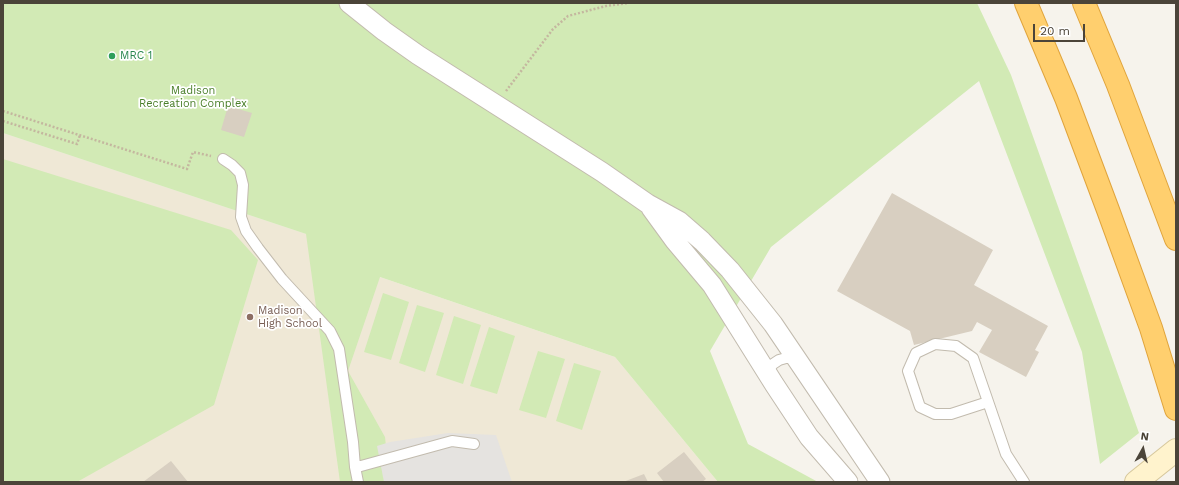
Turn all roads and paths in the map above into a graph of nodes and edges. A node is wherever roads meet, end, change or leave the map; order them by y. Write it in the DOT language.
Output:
graph roads {
  1 [pos="349,3"];
  2 [pos="628,3"];
  3 [pos="1026,3"];
  4 [pos="1084,3"];
  5 [pos="496,105"];
  6 [pos="3,111"];
  7 [pos="3,121"];
  8 [pos="80,135"];
  9 [pos="223,159"];
  10 [pos="648,204"];
  11 [pos="1176,239"];
  12 [pos="796,358"];
  13 [pos="767,372"];
  14 [pos="988,402"];
  15 [pos="1176,409"];
  16 [pos="474,444"];
  17 [pos="1176,450"];
  18 [pos="355,467"];
  19 [pos="1138,480"];
  20 [pos="358,482"];
  21 [pos="848,482"];
  22 [pos="880,482"];
  23 [pos="1024,482"];
  1 -- 5 [label="street"];
  2 -- 5 [label="path"];
  3 -- 15 [label="highway"];
  4 -- 11 [label="highway"];
  5 -- 10 [label="street"];
  6 -- 8 [label="path"];
  7 -- 8 [label="path"];
  8 -- 9 [label="path"];
  9 -- 18 [label="lane"];
  10 -- 12 [label="street"];
  10 -- 13 [label="street"];
  12 -- 13 [label="lane"];
  12 -- 22 [label="street"];
  13 -- 21 [label="street"];
  14 -- 14 [label="lane"];
  14 -- 23 [label="lane"];
  16 -- 18 [label="lane"];
  17 -- 19 [label="main road"];
  18 -- 20 [label="lane"];
}
